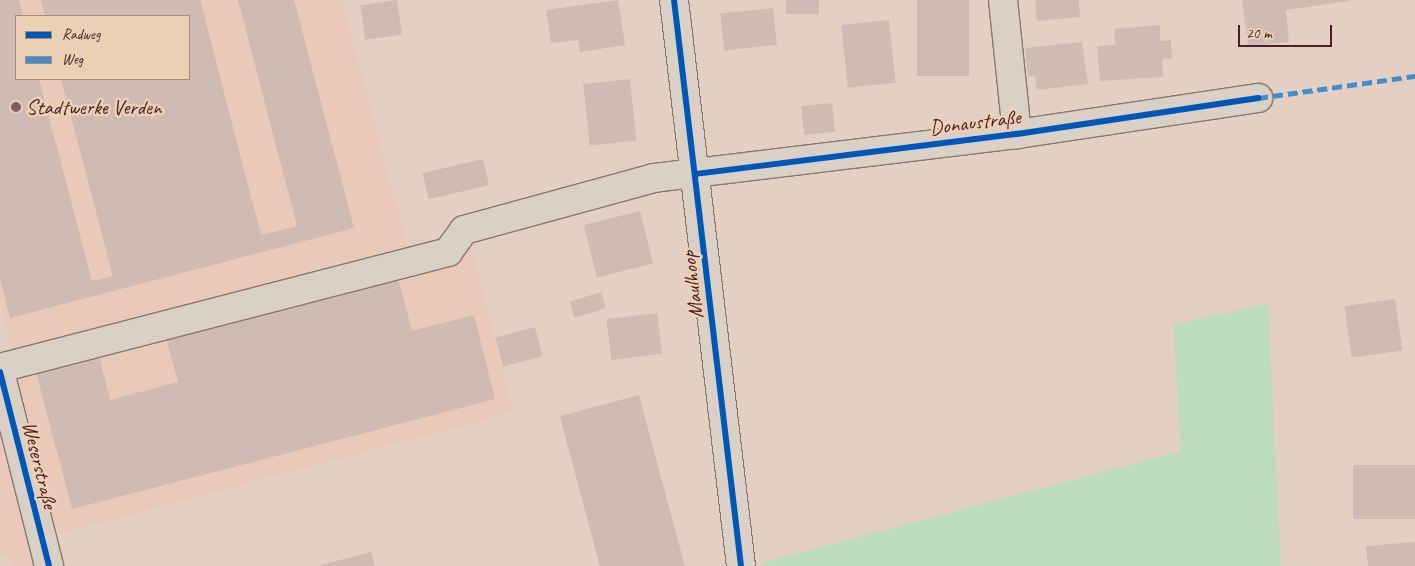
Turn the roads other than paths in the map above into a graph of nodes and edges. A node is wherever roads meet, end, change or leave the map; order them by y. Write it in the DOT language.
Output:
graph roads {
  1 [pos="674,0"];
  2 [pos="1003,0"];
  3 [pos="1258,98"];
  4 [pos="1017,134"];
  5 [pos="695,174"];
  6 [pos="0,368"];
  7 [pos="0,372"];
  8 [pos="49,566"];
  9 [pos="741,566"];
  1 -- 5 [label="street, Maulhoop"];
  2 -- 4 [label="street"];
  3 -- 4 [label="street, Donaustraße"];
  4 -- 5 [label="street, Donaustraße"];
  5 -- 6 [label="street, Donaustraße"];
  5 -- 9 [label="street, Maulhoop"];
  7 -- 8 [label="street, Weserstraße"];
}
